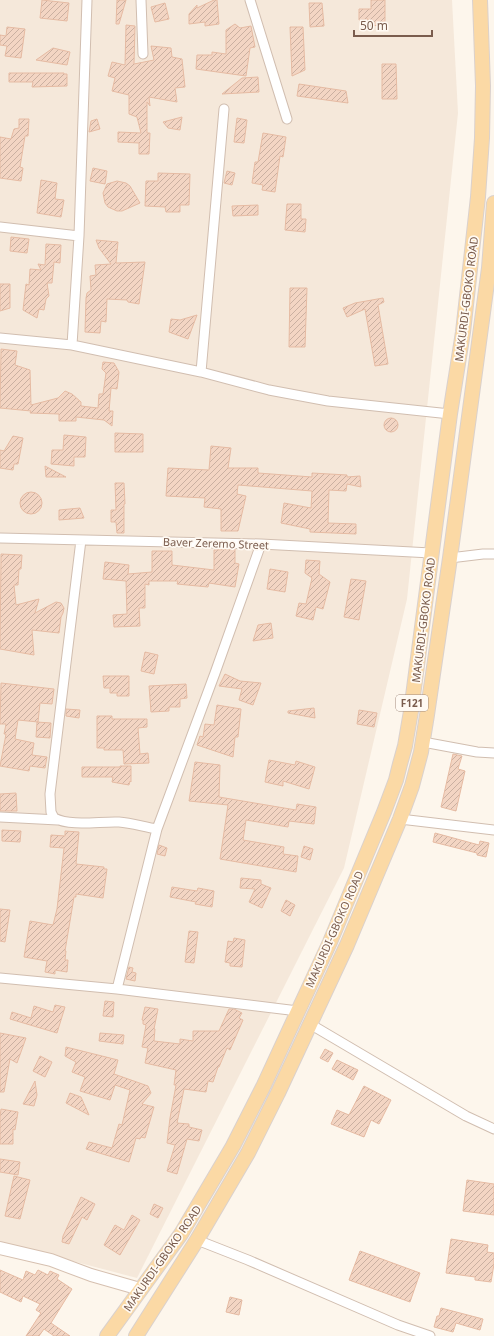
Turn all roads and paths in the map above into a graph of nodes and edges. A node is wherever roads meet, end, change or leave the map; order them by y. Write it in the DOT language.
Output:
graph roads {
  1 [pos="87,0"];
  2 [pos="141,0"];
  3 [pos="250,0"];
  4 [pos="480,0"];
  5 [pos="143,54"];
  6 [pos="224,109"];
  7 [pos="287,119"];
  8 [pos="494,203"];
  9 [pos="0,227"];
  10 [pos="493,235"];
  11 [pos="79,236"];
  12 [pos="0,338"];
  13 [pos="72,344"];
  14 [pos="202,372"];
  15 [pos="450,414"];
  16 [pos="0,538"];
  17 [pos="80,540"];
  18 [pos="261,544"];
  19 [pos="431,553"];
  20 [pos="494,554"];
  21 [pos="450,558"];
  22 [pos="405,746"];
  23 [pos="422,747"];
  24 [pos="494,753"];
  25 [pos="0,817"];
  26 [pos="400,819"];
  27 [pos="58,820"];
  28 [pos="156,829"];
  29 [pos="494,830"];
  30 [pos="0,978"];
  31 [pos="118,989"];
  32 [pos="298,1011"];
  33 [pos="310,1024"];
  34 [pos="494,1129"];
  35 [pos="197,1240"];
  36 [pos="0,1248"];
  37 [pos="140,1289"];
  38 [pos="107,1336"];
  39 [pos="136,1336"];
  40 [pos="430,1336"];
  1 -- 11 [label="street"];
  2 -- 5 [label="street"];
  3 -- 7 [label="street"];
  4 -- 15 [label="main road, MAKURDI-GBOKO ROAD / F121"];
  6 -- 14 [label="street"];
  8 -- 10 [label="main road, F121"];
  9 -- 11 [label="street"];
  10 -- 21 [label="main road, F121"];
  11 -- 13 [label="street"];
  12 -- 13 [label="street"];
  13 -- 14 [label="street"];
  14 -- 15 [label="street"];
  15 -- 19 [label="main road, MAKURDI-GBOKO ROAD / F121"];
  16 -- 17 [label="street, Baver Zeremo Street"];
  17 -- 18 [label="street, Baver Zeremo Street"];
  17 -- 27 [label="street"];
  18 -- 19 [label="street, Baver Zeremo Street"];
  18 -- 28 [label="street"];
  19 -- 22 [label="main road, MAKURDI-GBOKO ROAD / F121"];
  20 -- 21 [label="street"];
  21 -- 23 [label="main road, F121"];
  22 -- 23 [label="main road"];
  22 -- 32 [label="main road, MAKURDI-GBOKO ROAD / F121"];
  23 -- 24 [label="street"];
  23 -- 26 [label="main road, F121"];
  25 -- 27 [label="street"];
  26 -- 29 [label="street"];
  26 -- 33 [label="main road, F121"];
  27 -- 28 [label="street"];
  28 -- 31 [label="street"];
  30 -- 31 [label="street"];
  31 -- 32 [label="street"];
  32 -- 37 [label="main road, MAKURDI-GBOKO ROAD / F121"];
  33 -- 34 [label="street"];
  33 -- 35 [label="main road, F121"];
  35 -- 39 [label="main road, F121"];
  35 -- 40 [label="street"];
  36 -- 37 [label="street"];
  37 -- 38 [label="main road, MAKURDI-GBOKO ROAD / F121"];
}
